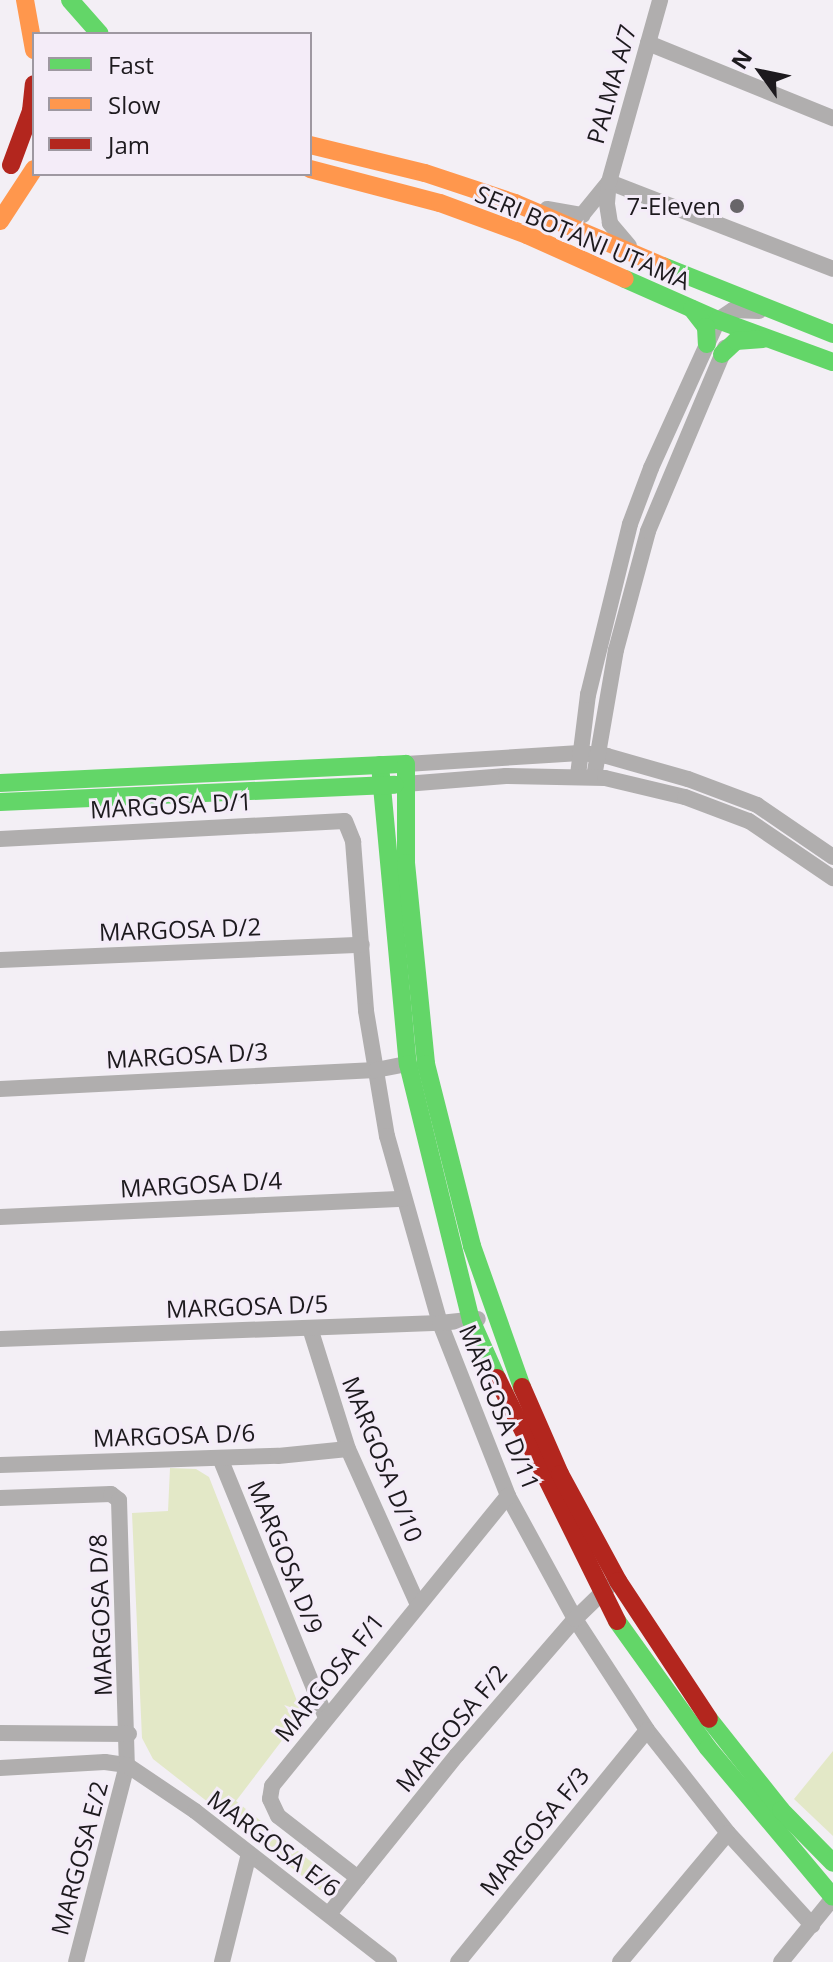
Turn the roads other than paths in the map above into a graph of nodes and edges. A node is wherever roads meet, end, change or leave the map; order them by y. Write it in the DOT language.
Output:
graph roads {
  1 [pos="28,0"];
  2 [pos="67,0"];
  3 [pos="660,0"];
  4 [pos="43,32"];
  5 [pos="75,32"];
  6 [pos="98,32"];
  7 [pos="32,33"];
  8 [pos="648,43"];
  9 [pos="32,102"];
  10 [pos="833,118"];
  11 [pos="32,133"];
  12 [pos="312,145"];
  13 [pos="11,165"];
  14 [pos="312,170"];
  15 [pos="32,172"];
  16 [pos="46,176"];
  17 [pos="609,182"];
  18 [pos="0,184"];
  19 [pos="17,194"];
  20 [pos="515,203"];
  21 [pos="0,221"];
  22 [pos="654,262"];
  23 [pos="833,269"];
  24 [pos="715,288"];
  25 [pos="692,309"];
  26 [pos="769,311"];
  27 [pos="729,319"];
  28 [pos="833,334"];
  29 [pos="765,339"];
  30 [pos="714,349"];
  31 [pos="833,362"];
  32 [pos="630,524"];
  33 [pos="648,531"];
  34 [pos="588,695"];
  35 [pos="605,700"];
  36 [pos="580,753"];
  37 [pos="598,754"];
  38 [pos="406,764"];
  39 [pos="380,765"];
  40 [pos="586,776"];
  41 [pos="0,783"];
  42 [pos="405,784"];
  43 [pos="381,786"];
  44 [pos="0,802"];
  45 [pos="345,821"];
  46 [pos="0,839"];
  47 [pos="829,864"];
  48 [pos="362,945"];
  49 [pos="0,960"];
  50 [pos="408,1064"];
  51 [pos="376,1070"];
  52 [pos="0,1089"];
  53 [pos="404,1199"];
  54 [pos="0,1217"];
  55 [pos="494,1315"];
  56 [pos="471,1320"];
  57 [pos="440,1323"];
  58 [pos="310,1328"];
  59 [pos="0,1339"];
  60 [pos="348,1449"];
  61 [pos="220,1458"];
  62 [pos="0,1465"];
  63 [pos="508,1496"];
  64 [pos="0,1498"];
  65 [pos="618,1581"];
  66 [pos="600,1591"];
  67 [pos="418,1605"];
  68 [pos="575,1619"];
  69 [pos="326,1718"];
  70 [pos="647,1730"];
  71 [pos="0,1733"];
  72 [pos="129,1734"];
  73 [pos="127,1765"];
  74 [pos="0,1768"];
  75 [pos="728,1833"];
  76 [pos="249,1854"];
  77 [pos="833,1863"];
  78 [pos="358,1878"];
  79 [pos="833,1898"];
  80 [pos="329,1914"];
  81 [pos="812,1925"];
  82 [pos="76,1962"];
  83 [pos="222,1962"];
  84 [pos="389,1962"];
  85 [pos="458,1962"];
  86 [pos="620,1962"];
  87 [pos="781,1962"];
  1 -- 4 [label="street"];
  1 -- 7 [label="street"];
  2 -- 5 [label="street"];
  2 -- 6 [label="street"];
  3 -- 8 [label="street, PALMA A/7"];
  8 -- 10 [label="street"];
  8 -- 17 [label="street, PALMA A/7"];
  9 -- 13 [label="street"];
  11 -- 13 [label="street"];
  12 -- 20 [label="street, SERI BOTANI UTAMA"];
  13 -- 18 [label="street"];
  14 -- 25 [label="street, SERI BOTANI UTAMA"];
  15 -- 19 [label="street"];
  16 -- 19 [label="street"];
  17 -- 20 [label="street, PALMA A/7"];
  17 -- 22 [label="street, PALMA A/7"];
  17 -- 23 [label="street"];
  19 -- 21 [label="street"];
  20 -- 22 [label="street, SERI BOTANI UTAMA"];
  22 -- 24 [label="street, SERI BOTANI UTAMA"];
  24 -- 26 [label="street, SERI BOTANI UTAMA"];
  24 -- 27 [label="street"];
  25 -- 27 [label="street, SERI BOTANI UTAMA"];
  25 -- 30 [label="street"];
  26 -- 27 [label="street"];
  26 -- 28 [label="street, SERI BOTANI UTAMA"];
  27 -- 29 [label="street, SERI BOTANI UTAMA"];
  27 -- 30 [label="street"];
  29 -- 30 [label="street"];
  29 -- 31 [label="street, SERI BOTANI UTAMA"];
  30 -- 32 [label="street"];
  30 -- 33 [label="street"];
  32 -- 33 [label="street"];
  32 -- 34 [label="street"];
  33 -- 35 [label="street"];
  34 -- 35 [label="street"];
  34 -- 36 [label="street"];
  35 -- 37 [label="street"];
  36 -- 37 [label="street"];
  36 -- 38 [label="street"];
  36 -- 40 [label="street"];
  37 -- 40 [label="street"];
  37 -- 47 [label="street"];
  38 -- 39 [label="street"];
  38 -- 42 [label="street"];
  39 -- 41 [label="street"];
  39 -- 43 [label="street"];
  40 -- 42 [label="street"];
  40 -- 47 [label="street"];
  42 -- 43 [label="street"];
  42 -- 55 [label="street"];
  43 -- 44 [label="street"];
  43 -- 50 [label="street"];
  45 -- 46 [label="street, MARGOSA D/1"];
  45 -- 48 [label="street, MARGOSA D/11"];
  48 -- 49 [label="street, MARGOSA D/2"];
  48 -- 51 [label="street, MARGOSA D/11"];
  50 -- 51 [label="street, MARGOSA D/3"];
  50 -- 56 [label="street"];
  51 -- 52 [label="street, MARGOSA D/3"];
  51 -- 53 [label="street, MARGOSA D/11"];
  53 -- 54 [label="street, MARGOSA D/4"];
  53 -- 57 [label="street, MARGOSA D/11"];
  55 -- 56 [label="street, MARGOSA D/5"];
  55 -- 65 [label="street"];
  56 -- 57 [label="street, MARGOSA D/5"];
  56 -- 66 [label="street"];
  57 -- 58 [label="street, MARGOSA D/5"];
  57 -- 63 [label="street, MARGOSA D/11"];
  58 -- 59 [label="street, MARGOSA D/5"];
  58 -- 60 [label="street, MARGOSA D/10"];
  60 -- 61 [label="street, MARGOSA D/6"];
  60 -- 67 [label="street, MARGOSA D/10"];
  61 -- 62 [label="street, MARGOSA D/6"];
  61 -- 69 [label="street, MARGOSA D/9"];
  63 -- 67 [label="street, MARGOSA F/1"];
  63 -- 68 [label="street, MARGOSA D/11"];
  64 -- 72 [label="street, MARGOSA D/8"];
  65 -- 66 [label="street, MARGOSA F/2"];
  65 -- 77 [label="street"];
  66 -- 68 [label="street, MARGOSA F/2"];
  66 -- 79 [label="street"];
  67 -- 69 [label="street, MARGOSA F/1"];
  68 -- 70 [label="street, MARGOSA D/11"];
  68 -- 78 [label="street, MARGOSA F/2"];
  69 -- 78 [label="street, MARGOSA F/1"];
  70 -- 75 [label="street, MARGOSA D/11"];
  70 -- 85 [label="street, MARGOSA F/3"];
  71 -- 72 [label="street"];
  72 -- 73 [label="street, MARGOSA D/8"];
  73 -- 74 [label="street"];
  73 -- 76 [label="street, MARGOSA E/6"];
  73 -- 82 [label="street, MARGOSA E/2"];
  75 -- 81 [label="street, MARGOSA D/11"];
  75 -- 86 [label="street"];
  76 -- 80 [label="street, MARGOSA E/6"];
  76 -- 83 [label="street"];
  78 -- 80 [label="street, MARGOSA F/2"];
  79 -- 81 [label="street"];
  80 -- 84 [label="street, MARGOSA E/6"];
  81 -- 87 [label="street"];
}
